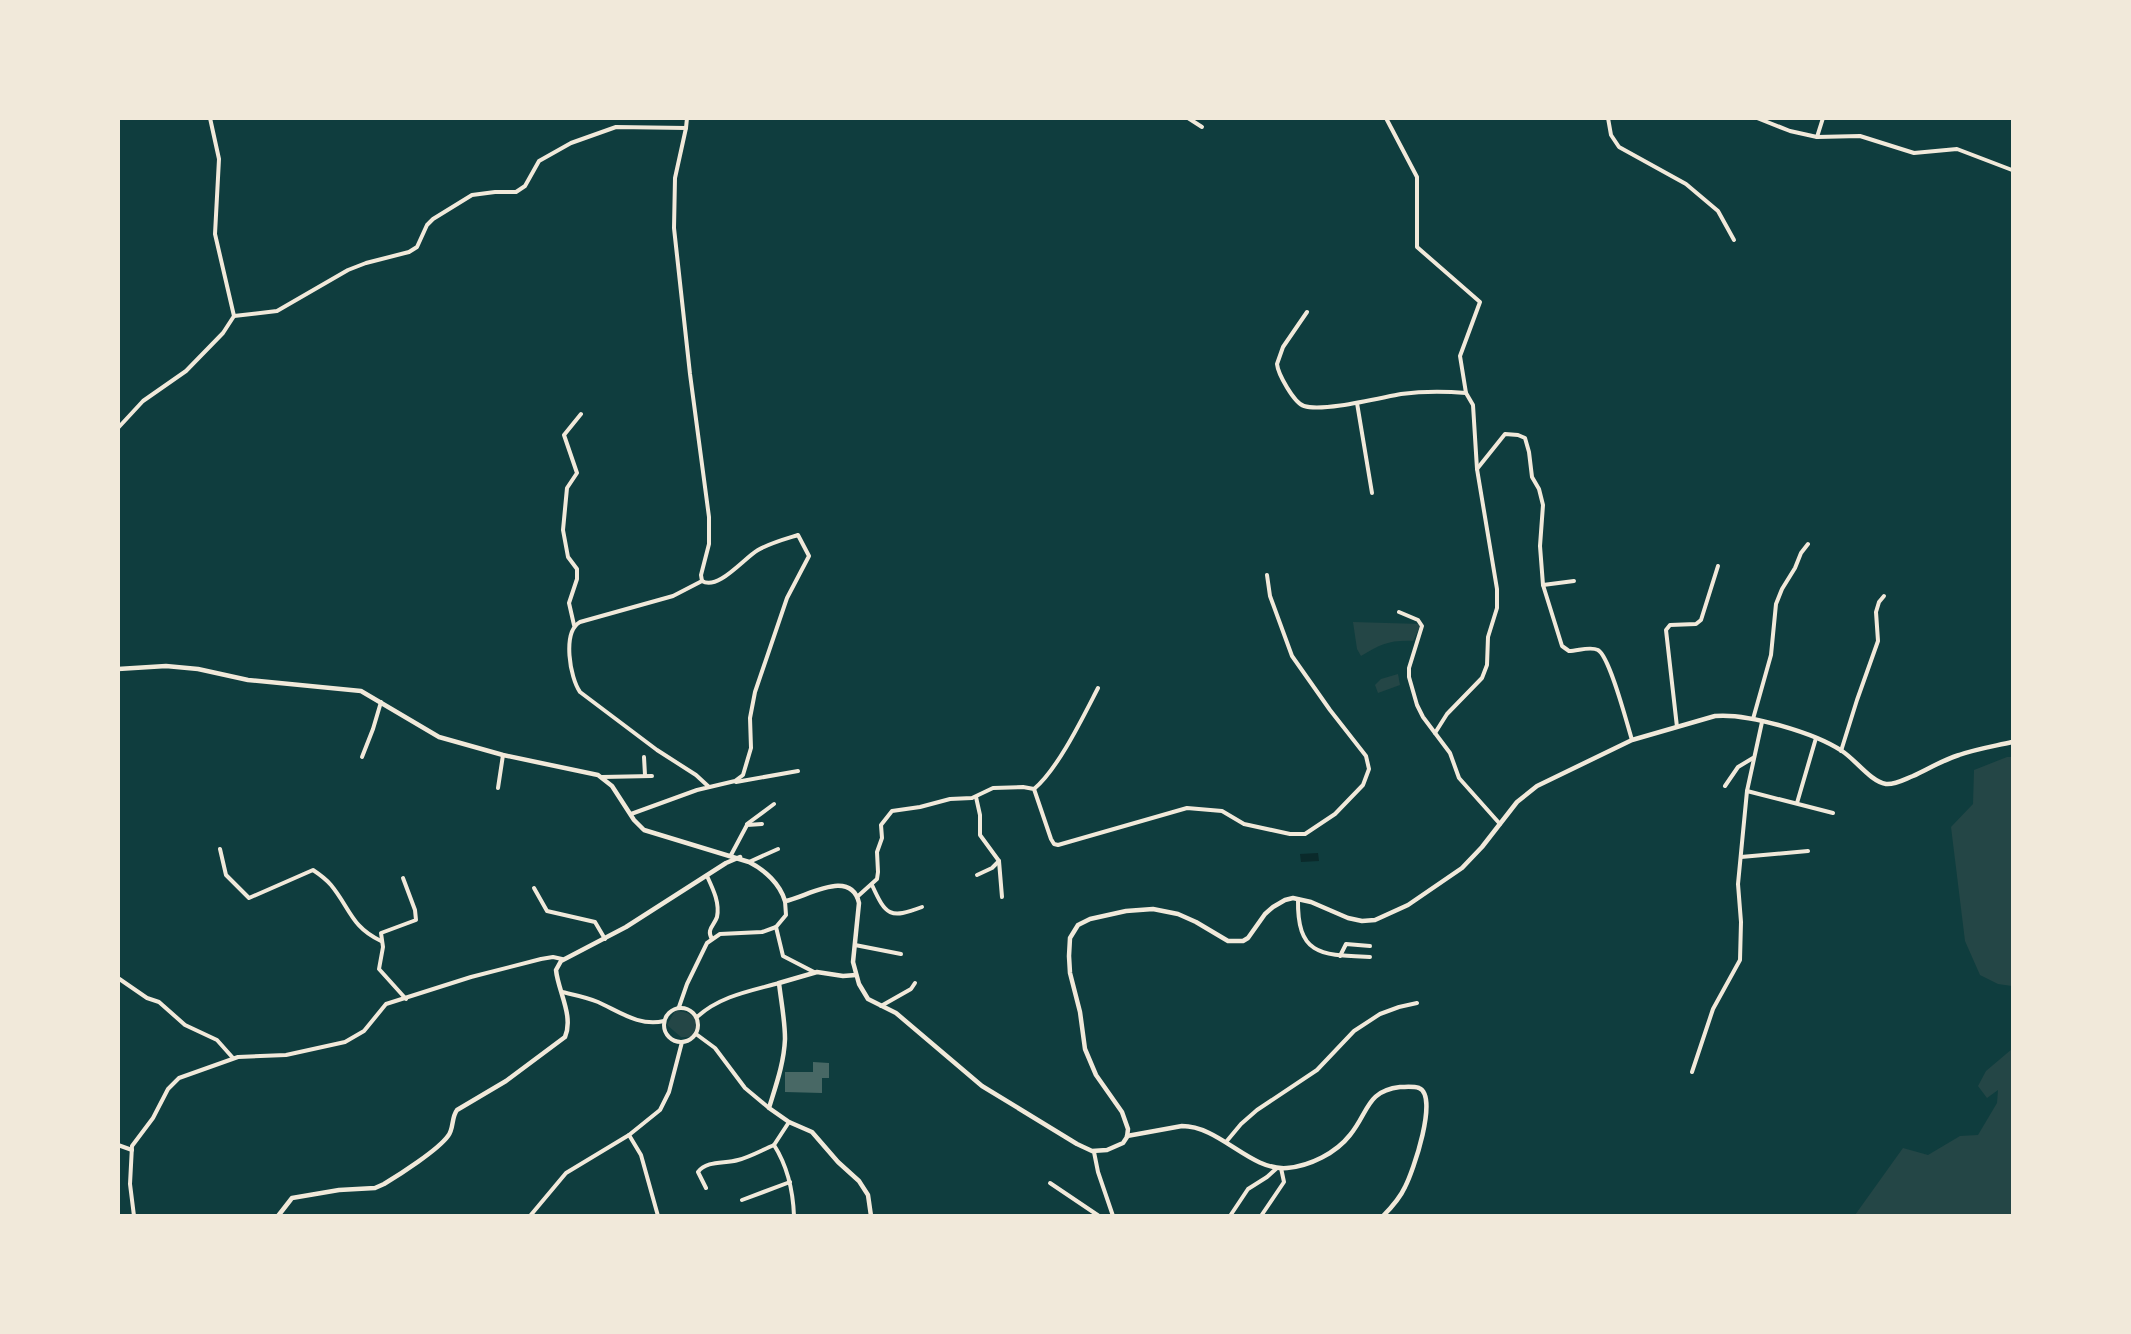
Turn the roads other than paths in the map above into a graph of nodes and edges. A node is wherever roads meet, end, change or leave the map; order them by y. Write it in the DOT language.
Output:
graph roads {
  1 [pos="210,118"];
  2 [pos="687,118"];
  3 [pos="1188,118"];
  4 [pos="1386,118"];
  5 [pos="1608,118"];
  6 [pos="1757,118"];
  7 [pos="1822,118"];
  8 [pos="1203,127"];
  9 [pos="686,128"];
  10 [pos="1817,137"];
  11 [pos="2013,170"];
  12 [pos="1734,240"];
  13 [pos="1307,312"];
  14 [pos="234,316"];
  15 [pos="1466,393"];
  16 [pos="1357,403"];
  17 [pos="581,414"];
  18 [pos="118,428"];
  19 [pos="1477,469"];
  20 [pos="1372,493"];
  21 [pos="1808,544"];
  22 [pos="1718,566"];
  23 [pos="1266,575"];
  24 [pos="1574,580"];
  25 [pos="702,581"];
  26 [pos="1543,585"];
  27 [pos="1884,596"];
  28 [pos="1399,612"];
  29 [pos="574,626"];
  30 [pos="118,669"];
  31 [pos="1098,688"];
  32 [pos="381,702"];
  33 [pos="1753,720"];
  34 [pos="1762,722"];
  35 [pos="1677,727"];
  36 [pos="1435,733"];
  37 [pos="1816,737"];
  38 [pos="1632,740"];
  39 [pos="2013,742"];
  40 [pos="1841,751"];
  41 [pos="503,755"];
  42 [pos="362,757"];
  43 [pos="644,757"];
  44 [pos="1754,758"];
  45 [pos="798,771"];
  46 [pos="645,776"];
  47 [pos="652,776"];
  48 [pos="602,777"];
  49 [pos="729,782"];
  50 [pos="1725,786"];
  51 [pos="709,787"];
  52 [pos="498,788"];
  53 [pos="1034,789"];
  54 [pos="1747,791"];
  55 [pos="976,797"];
  56 [pos="1797,803"];
  57 [pos="774,804"];
  58 [pos="1833,813"];
  59 [pos="631,814"];
  60 [pos="762,824"];
  61 [pos="1500,824"];
  62 [pos="747,825"];
  63 [pos="220,849"];
  64 [pos="778,849"];
  65 [pos="1808,851"];
  66 [pos="731,855"];
  67 [pos="1741,857"];
  68 [pos="740,858"];
  69 [pos="749,861"];
  70 [pos="999,861"];
  71 [pos="977,875"];
  72 [pos="707,876"];
  73 [pos="403,878"];
  74 [pos="872,885"];
  75 [pos="534,888"];
  76 [pos="857,897"];
  77 [pos="1002,897"];
  78 [pos="1298,899"];
  79 [pos="785,901"];
  80 [pos="922,907"];
  81 [pos="777,927"];
  82 [pos="605,939"];
  83 [pos="712,939"];
  84 [pos="381,940"];
  85 [pos="855,945"];
  86 [pos="1370,946"];
  87 [pos="901,954"];
  88 [pos="1340,956"];
  89 [pos="1370,957"];
  90 [pos="562,960"];
  91 [pos="814,972"];
  92 [pos="856,975"];
  93 [pos="118,978"];
  94 [pos="779,982"];
  95 [pos="915,983"];
  96 [pos="562,992"];
  97 [pos="406,999"];
  98 [pos="1417,1003"];
  99 [pos="881,1006"];
  100 [pos="679,1007"];
  101 [pos="697,1017"];
  102 [pos="664,1021"];
  103 [pos="696,1034"];
  104 [pos="682,1042"];
  105 [pos="232,1058"];
  106 [pos="1692,1072"];
  107 [pos="769,1108"];
  108 [pos="789,1122"];
  109 [pos="629,1135"];
  110 [pos="1127,1136"];
  111 [pos="1226,1142"];
  112 [pos="118,1145"];
  113 [pos="774,1146"];
  114 [pos="132,1150"];
  115 [pos="1094,1152"];
  116 [pos="1279,1168"];
  117 [pos="790,1182"];
  118 [pos="1050,1183"];
  119 [pos="706,1188"];
  120 [pos="742,1200"];
  121 [pos="532,1213"];
  122 [pos="134,1215"];
  123 [pos="278,1215"];
  124 [pos="538,1215"];
  125 [pos="658,1215"];
  126 [pos="794,1215"];
  127 [pos="871,1215"];
  128 [pos="1099,1215"];
  129 [pos="1113,1215"];
  130 [pos="1230,1215"];
  131 [pos="1262,1215"];
  132 [pos="1383,1215"];
  1 -- 14 [label="street"];
  2 -- 9 [label="street"];
  3 -- 8 [label="street"];
  4 -- 15 [label="street"];
  5 -- 12 [label="street"];
  6 -- 10 [label="street"];
  7 -- 10 [label="street"];
  9 -- 14 [label="street"];
  9 -- 25 [label="street"];
  10 -- 11 [label="street"];
  13 -- 16 [label="street"];
  14 -- 18 [label="street"];
  15 -- 16 [label="street"];
  15 -- 19 [label="street"];
  16 -- 20 [label="street"];
  17 -- 29 [label="street"];
  19 -- 26 [label="street"];
  19 -- 36 [label="street"];
  21 -- 33 [label="street"];
  22 -- 35 [label="street"];
  23 -- 53 [label="street"];
  24 -- 26 [label="street"];
  25 -- 29 [label="street"];
  25 -- 49 [label="street"];
  26 -- 38 [label="street"];
  27 -- 40 [label="street"];
  28 -- 36 [label="street"];
  29 -- 51 [label="street"];
  30 -- 32 [label="street"];
  31 -- 53 [label="street"];
  32 -- 41 [label="street"];
  32 -- 42 [label="street"];
  33 -- 34 [label="street"];
  33 -- 35 [label="street"];
  34 -- 37 [label="street"];
  34 -- 44 [label="street"];
  35 -- 38 [label="street"];
  36 -- 61 [label="street"];
  37 -- 40 [label="street"];
  37 -- 56 [label="street"];
  38 -- 61 [label="street"];
  39 -- 40 [label="street"];
  41 -- 48 [label="street"];
  41 -- 52 [label="street"];
  43 -- 46 [label="street"];
  44 -- 50 [label="street"];
  44 -- 54 [label="street"];
  45 -- 49 [label="street"];
  46 -- 47 [label="street"];
  46 -- 48 [label="street"];
  48 -- 59 [label="street"];
  49 -- 51 [label="street"];
  51 -- 59 [label="street"];
  53 -- 55 [label="street"];
  54 -- 56 [label="street"];
  54 -- 67 [label="street"];
  55 -- 70 [label="street"];
  55 -- 74 [label="street"];
  56 -- 58 [label="street"];
  57 -- 62 [label="street"];
  59 -- 66 [label="street"];
  60 -- 62 [label="street"];
  61 -- 78 [label="street"];
  62 -- 66 [label="street"];
  63 -- 84 [label="street"];
  64 -- 69 [label="street"];
  65 -- 67 [label="street"];
  66 -- 68 [label="street"];
  67 -- 106 [label="street"];
  68 -- 69 [label="street"];
  68 -- 72 [label="street"];
  69 -- 79 [label="street"];
  70 -- 71 [label="street"];
  70 -- 77 [label="street"];
  72 -- 82 [label="street"];
  72 -- 83 [label="street"];
  73 -- 84 [label="street"];
  74 -- 76 [label="street"];
  74 -- 80 [label="street"];
  75 -- 82 [label="street"];
  76 -- 79 [label="street"];
  76 -- 85 [label="street"];
  78 -- 88 [label="street"];
  78 -- 110 [label="street"];
  79 -- 81 [label="street"];
  81 -- 83 [label="street"];
  81 -- 91 [label="street"];
  82 -- 90 [label="street"];
  83 -- 100 [label="street"];
  84 -- 97 [label="street"];
  85 -- 87 [label="street"];
  85 -- 92 [label="street"];
  86 -- 88 [label="street"];
  88 -- 89 [label="street"];
  90 -- 96 [label="street"];
  90 -- 97 [label="street"];
  91 -- 92 [label="street"];
  91 -- 94 [label="street"];
  92 -- 99 [label="street"];
  93 -- 105 [label="street"];
  94 -- 101 [label="street"];
  94 -- 107 [label="street"];
  95 -- 99 [label="street"];
  96 -- 102 [label="street"];
  96 -- 123 [label="street"];
  97 -- 105 [label="street"];
  98 -- 111 [label="street"];
  99 -- 115 [label="street"];
  100 -- 101 [label="street"];
  100 -- 102 [label="street"];
  101 -- 103 [label="street"];
  102 -- 104 [label="street"];
  103 -- 104 [label="street"];
  103 -- 107 [label="street"];
  104 -- 109 [label="street"];
  105 -- 114 [label="street"];
  107 -- 108 [label="street"];
  108 -- 113 [label="street"];
  108 -- 127 [label="street"];
  109 -- 121 [label="street"];
  109 -- 125 [label="street"];
  110 -- 111 [label="street"];
  110 -- 115 [label="street"];
  111 -- 116 [label="street"];
  112 -- 114 [label="street"];
  113 -- 117 [label="street"];
  113 -- 119 [label="street"];
  114 -- 122 [label="street"];
  115 -- 129 [label="street"];
  116 -- 130 [label="street"];
  116 -- 131 [label="street"];
  116 -- 132 [label="street"];
  117 -- 120 [label="street"];
  117 -- 126 [label="street"];
  118 -- 128 [label="street"];
  121 -- 124 [label="street"];
}
